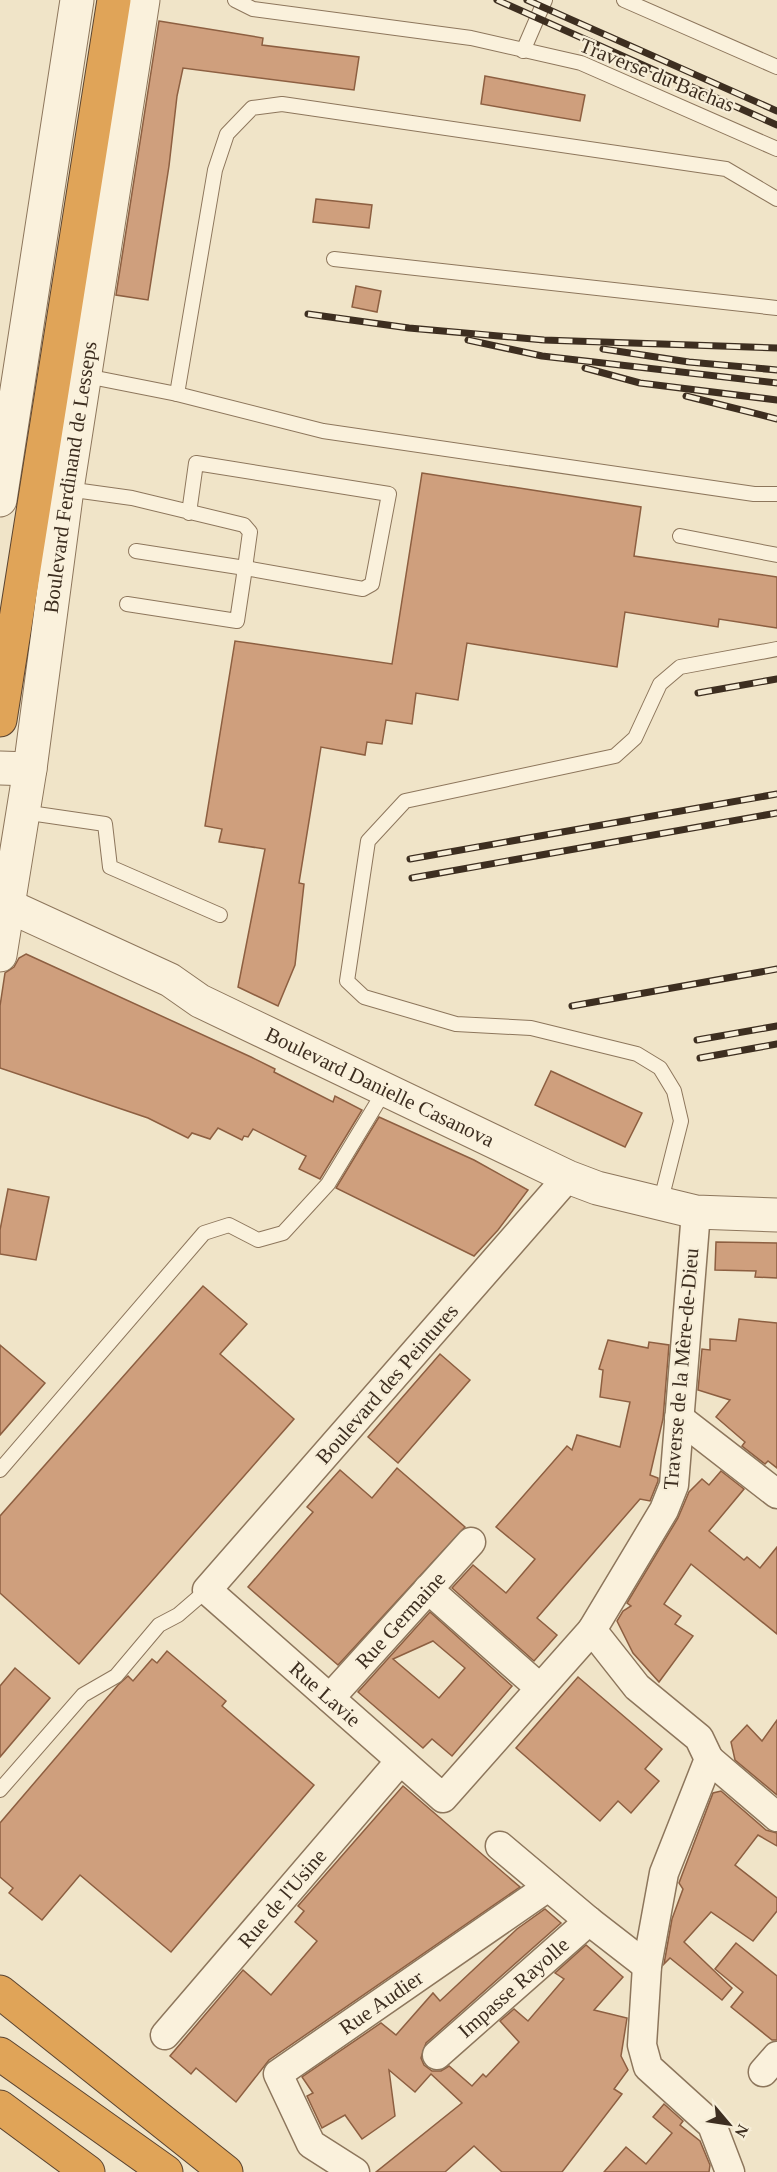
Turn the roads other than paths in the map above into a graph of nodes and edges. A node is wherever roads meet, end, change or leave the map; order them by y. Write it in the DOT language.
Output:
graph roads {
  1 [pos="77,0"];
  2 [pos="114,0"];
  3 [pos="142,0"];
  4 [pos="235,0"];
  5 [pos="545,0"];
  6 [pos="624,0"];
  7 [pos="523,51"];
  8 [pos="777,67"];
  9 [pos="777,148"];
  10 [pos="777,199"];
  11 [pos="334,259"];
  12 [pos="777,308"];
  13 [pos="86,376"];
  14 [pos="177,394"];
  15 [pos="4,448"];
  16 [pos="67,489"];
  17 [pos="777,494"];
  18 [pos="0,501"];
  19 [pos="189,513"];
  20 [pos="680,536"];
  21 [pos="136,551"];
  22 [pos="777,555"];
  23 [pos="245,568"];
  24 [pos="127,604"];
  25 [pos="777,649"];
  26 [pos="0,720"];
  27 [pos="15,769"];
  28 [pos="23,812"];
  29 [pos="5,904"];
  30 [pos="220,915"];
  31 [pos="0,955"];
  32 [pos="385,1090"];
  33 [pos="568,1177"];
  34 [pos="660,1204"];
  35 [pos="696,1212"];
  36 [pos="777,1215"];
  37 [pos="679,1418"];
  38 [pos="0,1470"];
  39 [pos="777,1494"];
  40 [pos="471,1542"];
  41 [pos="428,1589"];
  42 [pos="207,1590"];
  43 [pos="592,1630"];
  44 [pos="540,1688"];
  45 [pos="330,1698"];
  46 [pos="709,1759"];
  47 [pos="400,1761"];
  48 [pos="0,1790"];
  49 [pos="777,1817"];
  50 [pos="500,1846"];
  51 [pos="548,1887"];
  52 [pos="589,1921"];
  53 [pos="647,1966"];
  54 [pos="0,1971"];
  55 [pos="0,1992"];
  56 [pos="165,2035"];
  57 [pos="0,2054"];
  58 [pos="437,2055"];
  59 [pos="130,2097"];
  60 [pos="0,2107"];
  61 [pos="0,2130"];
  62 [pos="63,2172"];
  63 [pos="88,2172"];
  64 [pos="166,2172"];
  65 [pos="226,2172"];
  66 [pos="355,2172"];
  67 [pos="730,2172"];
  1 -- 15 [label="street"];
  2 -- 26 [label="highway"];
  3 -- 13 [label="street, Boulevard Ferdinand de Lesseps"];
  4 -- 7 [label="lane, Traverse du Bachas"];
  5 -- 7 [label="lane"];
  6 -- 8 [label="lane"];
  7 -- 9 [label="lane, Traverse du Bachas"];
  10 -- 14 [label="lane"];
  11 -- 12 [label="lane"];
  13 -- 14 [label="lane"];
  13 -- 16 [label="street, Boulevard Ferdinand de Lesseps"];
  14 -- 17 [label="lane"];
  15 -- 18 [label="street"];
  16 -- 19 [label="lane"];
  16 -- 27 [label="street, Boulevard Ferdinand de Lesseps"];
  19 -- 23 [label="lane"];
  19 -- 23 [label="lane"];
  20 -- 22 [label="lane"];
  21 -- 23 [label="lane"];
  23 -- 24 [label="lane"];
  25 -- 34 [label="lane"];
  27 -- 28 [label="street, Boulevard Ferdinand de Lesseps"];
  28 -- 29 [label="street, Boulevard Ferdinand de Lesseps"];
  28 -- 30 [label="lane"];
  29 -- 31 [label="street, Boulevard Ferdinand de Lesseps"];
  29 -- 32 [label="street, Boulevard Danielle Casanova"];
  32 -- 33 [label="street, Boulevard Danielle Casanova"];
  32 -- 38 [label="lane"];
  33 -- 34 [label="street, Boulevard Danielle Casanova"];
  33 -- 42 [label="street, Boulevard des Peintures"];
  34 -- 35 [label="street, Boulevard Danielle Casanova"];
  35 -- 36 [label="street, Boulevard Danielle Casanova"];
  35 -- 37 [label="street, Traverse de la Mère-de-Dieu"];
  37 -- 39 [label="street"];
  37 -- 43 [label="street, Traverse de la Mère-de-Dieu"];
  40 -- 41 [label="street, Rue Germaine"];
  41 -- 44 [label="street"];
  41 -- 45 [label="street, Rue Germaine"];
  42 -- 45 [label="street, Rue Lavie"];
  42 -- 48 [label="lane"];
  43 -- 44 [label="street"];
  43 -- 46 [label="street"];
  44 -- 47 [label="street, Rue Lavie"];
  45 -- 47 [label="street, Rue Lavie"];
  46 -- 49 [label="street"];
  46 -- 53 [label="street"];
  47 -- 56 [label="street, Rue de l'Usine"];
  50 -- 51 [label="street"];
  51 -- 52 [label="street"];
  51 -- 66 [label="street, Rue Audier"];
  52 -- 53 [label="street"];
  52 -- 58 [label="street, Impasse Rayolle"];
  53 -- 67 [label="street"];
  54 -- 59 [label="highway"];
  55 -- 59 [label="highway"];
  57 -- 64 [label="highway"];
  59 -- 65 [label="highway"];
  60 -- 63 [label="highway"];
  61 -- 62 [label="highway"];
}
